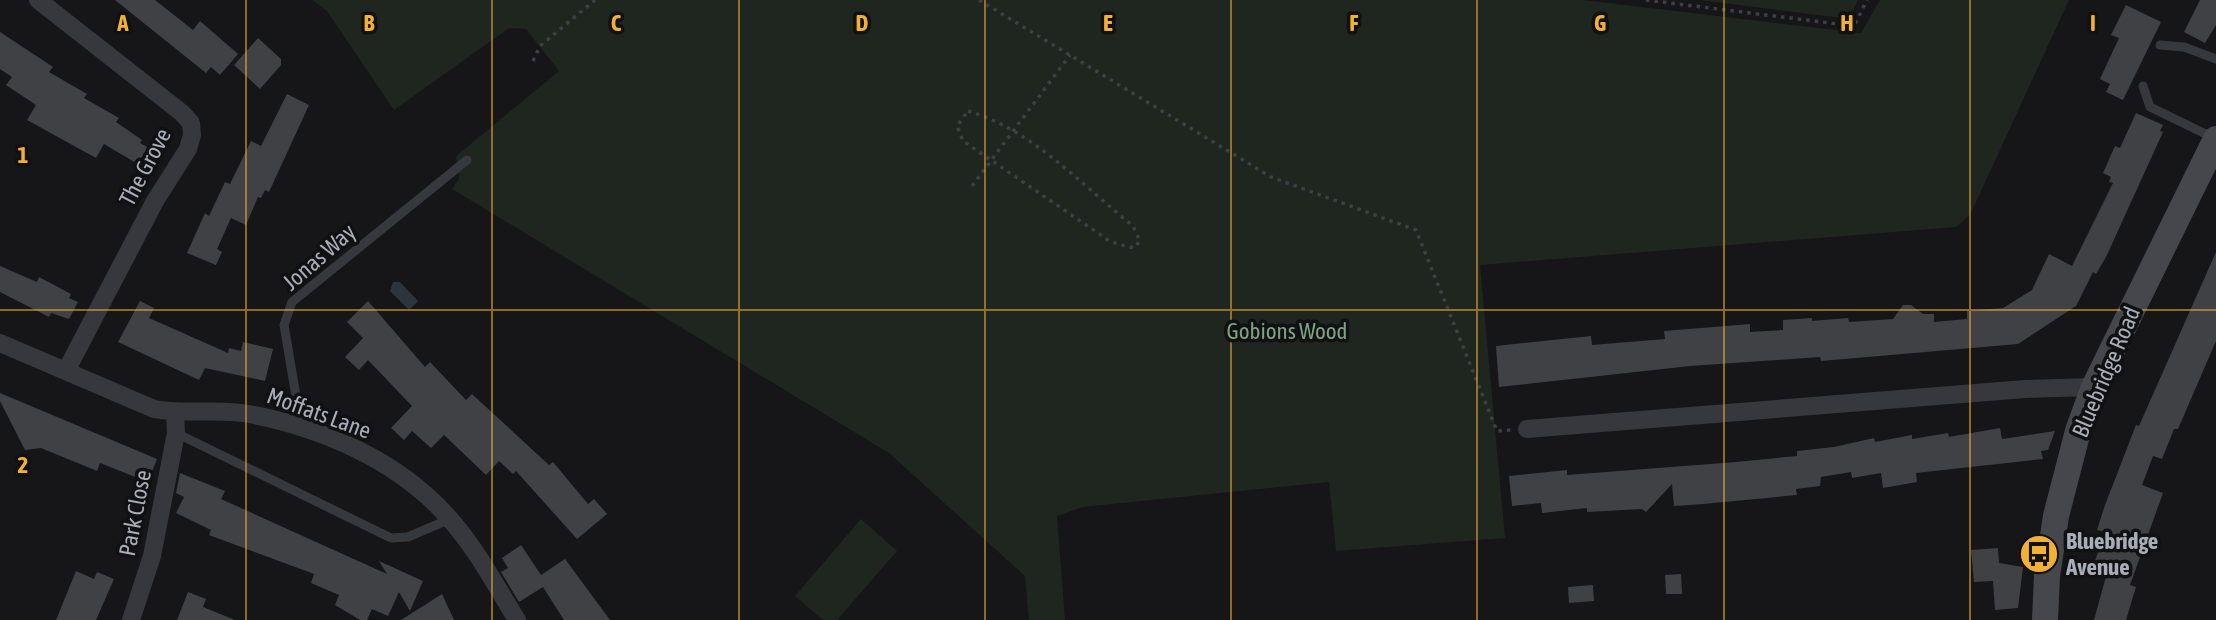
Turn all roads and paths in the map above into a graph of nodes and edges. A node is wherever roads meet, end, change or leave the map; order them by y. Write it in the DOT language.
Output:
graph roads {
  1 [pos="38,0"];
  2 [pos="595,0"];
  3 [pos="979,0"];
  4 [pos="1646,0"];
  5 [pos="1867,0"];
  6 [pos="2160,45"];
  7 [pos="1070,55"];
  8 [pos="2216,59"];
  9 [pos="534,61"];
  10 [pos="2143,86"];
  11 [pos="1014,130"];
  12 [pos="2216,139"];
  13 [pos="467,160"];
  14 [pos="991,161"];
  15 [pos="972,186"];
  16 [pos="0,343"];
  17 [pos="66,371"];
  18 [pos="2094,387"];
  19 [pos="175,413"];
  20 [pos="294,425"];
  21 [pos="1527,429"];
  22 [pos="176,433"];
  23 [pos="450,519"];
  24 [pos="131,620"];
  25 [pos="517,620"];
  26 [pos="2045,620"];
  1 -- 17 [label="street, The Grove"];
  2 -- 9 [label="path"];
  3 -- 7 [label="path"];
  4 -- 5 [label="path"];
  6 -- 8 [label="lane"];
  7 -- 11 [label="path"];
  7 -- 21 [label="path"];
  10 -- 12 [label="lane"];
  11 -- 14 [label="path"];
  11 -- 14 [label="path"];
  11 -- 14 [label="path"];
  12 -- 18 [label="street, Bluebridge Road"];
  13 -- 20 [label="lane, Jonas Way"];
  14 -- 15 [label="path"];
  16 -- 17 [label="street, Moffats Lane"];
  17 -- 19 [label="street, Moffats Lane"];
  18 -- 21 [label="street"];
  18 -- 26 [label="street, Bluebridge Road"];
  19 -- 20 [label="street, Moffats Lane"];
  19 -- 22 [label="street, Park Close"];
  20 -- 23 [label="street, Moffats Lane"];
  22 -- 23 [label="lane"];
  22 -- 24 [label="street, Park Close"];
  23 -- 25 [label="street, Moffats Lane"];
}
